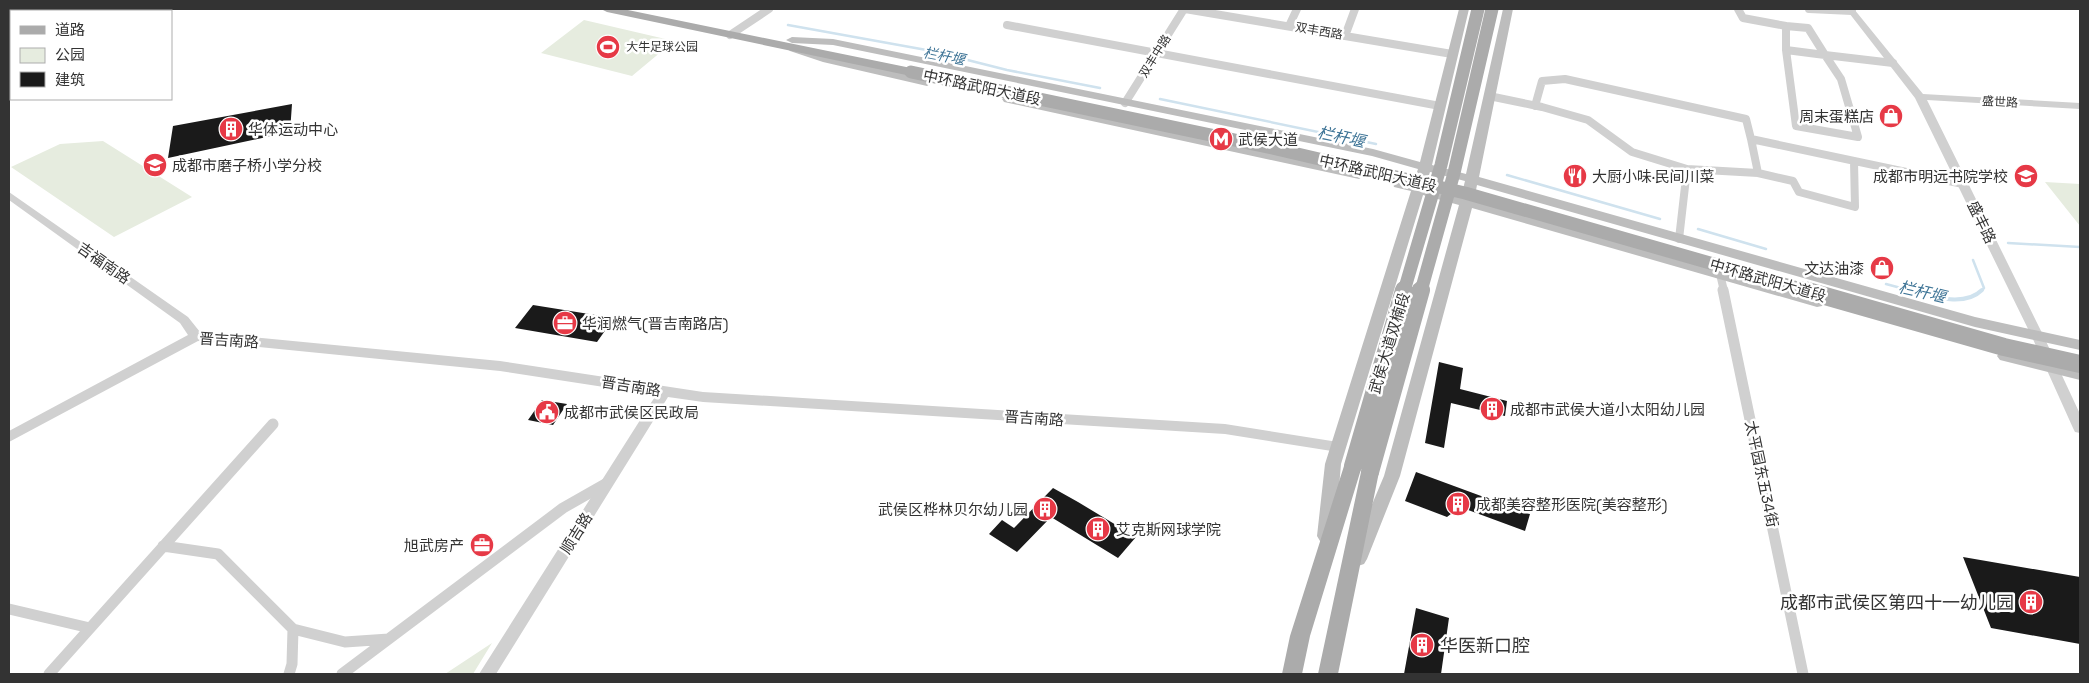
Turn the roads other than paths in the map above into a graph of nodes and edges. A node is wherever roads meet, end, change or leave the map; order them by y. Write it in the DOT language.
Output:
graph roads {
  1 [pos="607,9"];
  2 [pos="644,9"];
  3 [pos="769,9"];
  4 [pos="1185,9"];
  5 [pos="1298,9"];
  6 [pos="1355,9"];
  7 [pos="1464,9"];
  8 [pos="1478,9"];
  9 [pos="1492,9"];
  10 [pos="1508,9"];
  11 [pos="1738,9"];
  12 [pos="1809,9"];
  13 [pos="1851,10"];
  14 [pos="1007,25"];
  15 [pos="1289,26"];
  16 [pos="1786,26"];
  17 [pos="734,32"];
  18 [pos="1346,36"];
  19 [pos="787,42"];
  20 [pos="1786,50"];
  21 [pos="1156,53"];
  22 [pos="1452,54"];
  23 [pos="1824,55"];
  24 [pos="1893,63"];
  25 [pos="913,69"];
  26 [pos="1489,96"];
  27 [pos="1920,97"];
  28 [pos="1125,103"];
  29 [pos="1440,106"];
  30 [pos="1535,106"];
  31 [pos="2080,106"];
  32 [pos="1751,139"];
  33 [pos="1854,160"];
  34 [pos="1425,166"];
  35 [pos="1687,169"];
  36 [pos="1758,172"];
  37 [pos="1472,179"];
  38 [pos="1963,184"];
  39 [pos="1418,189"];
  40 [pos="9,195"];
  41 [pos="1466,201"];
  42 [pos="1679,239"];
  43 [pos="1720,274"];
  44 [pos="196,336"];
  45 [pos="2038,336"];
  46 [pos="2080,344"];
  47 [pos="2080,354"];
  48 [pos="2080,364"];
  49 [pos="2054,368"];
  50 [pos="2080,374"];
  51 [pos="665,392"];
  52 [pos="273,424"];
  53 [pos="2080,428"];
  54 [pos="9,437"];
  55 [pos="1338,447"];
  56 [pos="1362,469"];
  57 [pos="608,482"];
  58 [pos="163,546"];
  59 [pos="1323,561"];
  60 [pos="1347,583"];
  61 [pos="9,609"];
  62 [pos="90,628"];
  63 [pos="293,629"];
  64 [pos="390,639"];
  65 [pos="49,674"];
  66 [pos="289,674"];
  67 [pos="342,674"];
  68 [pos="487,674"];
  69 [pos="1292,674"];
  70 [pos="1328,674"];
  71 [pos="1803,674"];
  1 -- 17 [label="main road, 中环路武阳大道段"];
  2 -- 17 [label="main road, 中环路武阳大道段"];
  3 -- 17 [label="street"];
  4 -- 15 [label="street, 双丰西路"];
  4 -- 21 [label="street, 双丰中路"];
  5 -- 15 [label="street"];
  6 -- 18 [label="street"];
  7 -- 22 [label="main road"];
  8 -- 56 [label="main road, 武侯大道双楠段, bridge"];
  9 -- 56 [label="main road, 武侯大道双楠段, bridge"];
  10 -- 26 [label="main road"];
  11 -- 16 [label="street"];
  12 -- 13 [label="street"];
  13 -- 24 [label="street, 盛丰路"];
  14 -- 21 [label="street"];
  15 -- 18 [label="street, 双丰西路"];
  16 -- 20 [label="street"];
  16 -- 23 [label="street"];
  17 -- 19 [label="main road, 中环路武阳大道段"];
  18 -- 22 [label="street, 双丰西路"];
  19 -- 25 [label="main road, 中环路武阳大道段"];
  19 -- 28 [label="main road"];
  19 -- 39 [label="main road"];
  20 -- 23 [label="street"];
  20 -- 23 [label="street"];
  21 -- 28 [label="street, 双丰中路"];
  21 -- 29 [label="street"];
  22 -- 29 [label="main road"];
  23 -- 24 [label="street"];
  24 -- 27 [label="street, 盛丰路"];
  25 -- 47 [label="main road, 中环路武阳大道段, bridge"];
  25 -- 48 [label="main road, 中环路武阳大道段, bridge"];
  26 -- 30 [label="street"];
  26 -- 37 [label="main road"];
  27 -- 31 [label="street, 盛世路"];
  27 -- 38 [label="street, 盛丰路"];
  28 -- 34 [label="main road"];
  29 -- 34 [label="main road"];
  30 -- 32 [label="street"];
  30 -- 35 [label="street"];
  32 -- 33 [label="street"];
  32 -- 36 [label="street"];
  33 -- 36 [label="street"];
  33 -- 38 [label="street"];
  34 -- 37 [label="main road"];
  34 -- 39 [label="main road"];
  35 -- 36 [label="street"];
  35 -- 42 [label="street"];
  37 -- 41 [label="main road"];
  37 -- 42 [label="main road"];
  38 -- 45 [label="street, 盛丰路"];
  39 -- 41 [label="main road"];
  39 -- 55 [label="main road"];
  40 -- 44 [label="street, 吉福南路"];
  41 -- 43 [label="main road"];
  41 -- 60 [label="main road"];
  42 -- 45 [label="main road"];
  43 -- 49 [label="main road"];
  43 -- 71 [label="street, 太平园东五34街"];
  44 -- 51 [label="street, 晋吉南路"];
  44 -- 54 [label="street, 晋吉南路"];
  45 -- 46 [label="main road"];
  45 -- 49 [label="street, 盛丰路"];
  49 -- 50 [label="main road"];
  49 -- 53 [label="street, 盛丰路"];
  51 -- 55 [label="street, 晋吉南路"];
  51 -- 57 [label="street, 顺吉路"];
  52 -- 58 [label="street"];
  55 -- 59 [label="main road"];
  56 -- 59 [label="main road, 武侯大道双楠段"];
  56 -- 60 [label="main road, 武侯大道双楠段"];
  57 -- 64 [label="street"];
  57 -- 68 [label="street, 顺吉路"];
  58 -- 62 [label="street"];
  58 -- 63 [label="street"];
  59 -- 69 [label="main road, 武侯大道双楠段"];
  60 -- 70 [label="main road, 武侯大道双楠段"];
  61 -- 62 [label="street"];
  62 -- 65 [label="street"];
  63 -- 64 [label="street"];
  63 -- 66 [label="street"];
  64 -- 67 [label="street"];
}
